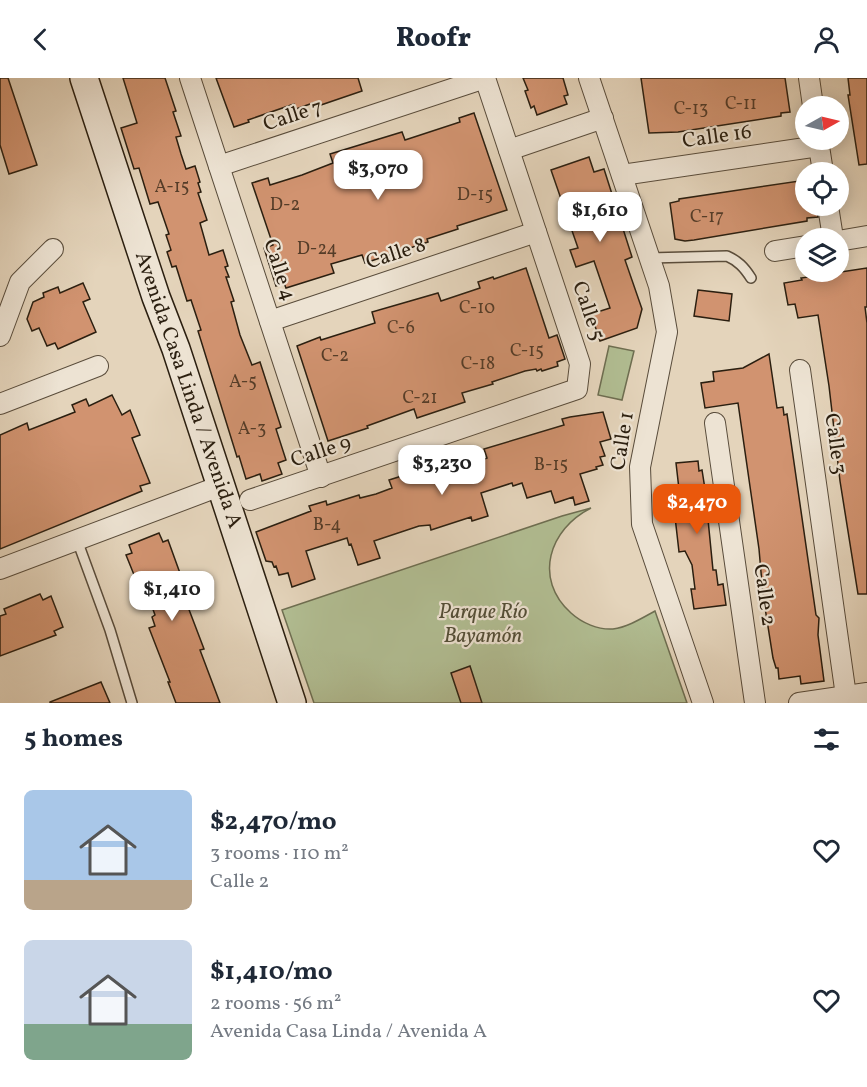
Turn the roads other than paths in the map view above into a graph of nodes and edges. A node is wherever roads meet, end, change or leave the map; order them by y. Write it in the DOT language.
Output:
graph roads {
  1 [pos="84,78"];
  2 [pos="190,78"];
  3 [pos="485,78"];
  4 [pos="590,78"];
  5 [pos="809,78"];
  6 [pos="812,96"];
  7 [pos="603,118"];
  8 [pos="795,147"];
  9 [pos="509,150"];
  10 [pos="219,166"];
  11 [pos="622,175"];
  12 [pos="536,232"];
  13 [pos="867,236"];
  14 [pos="849,238"];
  15 [pos="795,247"];
  16 [pos="53,249"];
  17 [pos="776,250"];
  18 [pos="649,258"];
  19 [pos="751,278"];
  20 [pos="270,321"];
  21 [pos="0,336"];
  22 [pos="98,366"];
  23 [pos="800,370"];
  24 [pos="577,389"];
  25 [pos="0,404"];
  26 [pos="715,423"];
  27 [pos="321,477"];
  28 [pos="220,486"];
  29 [pos="250,500"];
  30 [pos="77,540"];
  31 [pos="0,570"];
  32 [pos="867,693"];
  33 [pos="847,700"];
  34 [pos="132,703"];
  35 [pos="292,703"];
  36 [pos="703,703"];
  37 [pos="755,703"];
  38 [pos="799,703"];
  1 -- 28 [label="street, Avenida Casa Linda / Avenida A"];
  2 -- 10 [label="street, Calle 4"];
  3 -- 9 [label="street, Calle 5"];
  3 -- 10 [label="street, Calle 7"];
  4 -- 7 [label="street"];
  5 -- 6 [label="street"];
  7 -- 9 [label="street"];
  7 -- 11 [label="street"];
  8 -- 11 [label="street, Calle 16"];
  9 -- 12 [label="street, Calle 5"];
  10 -- 20 [label="street, Calle 4"];
  11 -- 18 [label="street"];
  12 -- 20 [label="street, Calle 8"];
  12 -- 24 [label="street, Calle 5"];
  13 -- 14 [label="street"];
  15 -- 17 [label="street"];
  16 -- 21 [label="street"];
  18 -- 19 [label="lane"];
  18 -- 36 [label="street, Calle 1"];
  20 -- 27 [label="street, Calle 4"];
  22 -- 25 [label="street"];
  23 -- 33 [label="street, Calle 3"];
  24 -- 27 [label="street, Calle 9"];
  26 -- 37 [label="street, Calle 2"];
  27 -- 29 [label="street, Calle 9"];
  28 -- 30 [label="street"];
  28 -- 35 [label="street, Avenida Casa Linda / Avenida A"];
  30 -- 31 [label="street"];
  30 -- 34 [label="lane"];
  32 -- 33 [label="street"];
  33 -- 38 [label="street"];
}
